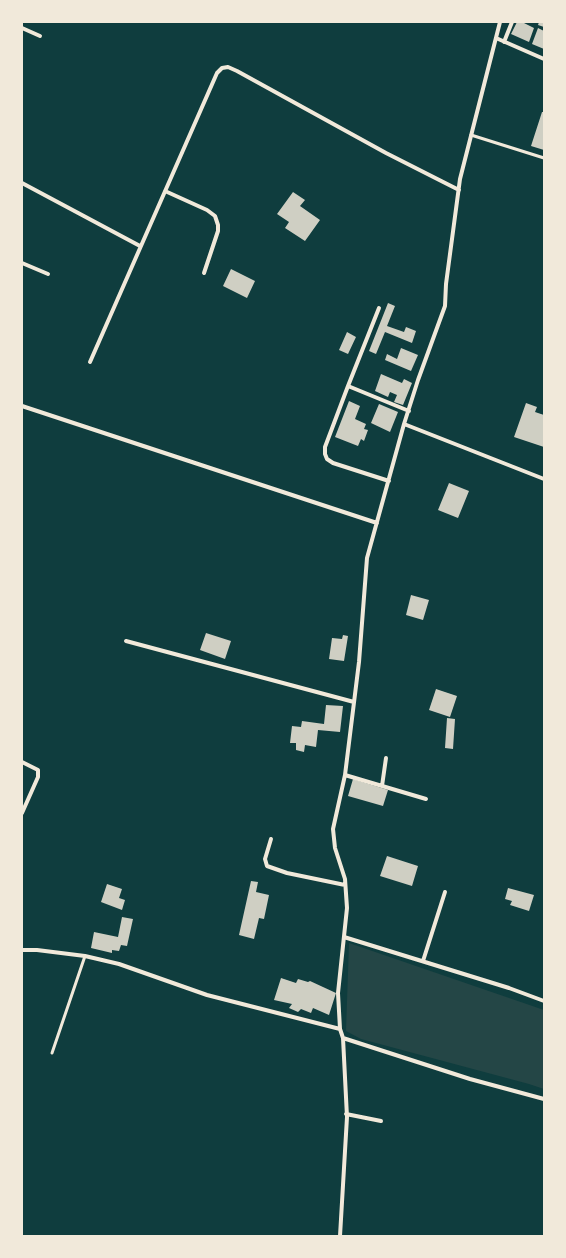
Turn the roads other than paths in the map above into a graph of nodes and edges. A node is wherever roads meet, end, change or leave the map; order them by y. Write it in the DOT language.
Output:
graph roads {
  1 [pos="500,22"];
  2 [pos="512,22"];
  3 [pos="22,28"];
  4 [pos="40,36"];
  5 [pos="496,38"];
  6 [pos="504,42"];
  7 [pos="544,59"];
  8 [pos="471,135"];
  9 [pos="544,158"];
  10 [pos="22,183"];
  11 [pos="459,190"];
  12 [pos="165,191"];
  13 [pos="140,246"];
  14 [pos="22,262"];
  15 [pos="204,273"];
  16 [pos="48,274"];
  17 [pos="379,308"];
  18 [pos="90,362"];
  19 [pos="348,386"];
  20 [pos="22,406"];
  21 [pos="409,411"];
  22 [pos="404,424"];
  23 [pos="544,479"];
  24 [pos="389,481"];
  25 [pos="377,524"];
  26 [pos="126,641"];
  27 [pos="354,702"];
  28 [pos="386,758"];
  29 [pos="22,762"];
  30 [pos="345,775"];
  31 [pos="382,786"];
  32 [pos="426,799"];
  33 [pos="22,813"];
  34 [pos="271,839"];
  35 [pos="345,885"];
  36 [pos="445,892"];
  37 [pos="344,937"];
  38 [pos="22,950"];
  39 [pos="85,956"];
  40 [pos="422,961"];
  41 [pos="544,1001"];
  42 [pos="340,1030"];
  43 [pos="343,1038"];
  44 [pos="52,1053"];
  45 [pos="544,1099"];
  46 [pos="346,1114"];
  47 [pos="381,1121"];
  48 [pos="340,1236"];
  1 -- 5 [label="street"];
  2 -- 6 [label="street"];
  3 -- 4 [label="street"];
  5 -- 6 [label="street"];
  5 -- 8 [label="street"];
  6 -- 7 [label="street"];
  8 -- 9 [label="lane"];
  8 -- 11 [label="street"];
  10 -- 13 [label="street"];
  11 -- 12 [label="street"];
  11 -- 21 [label="street"];
  12 -- 13 [label="street"];
  12 -- 15 [label="street"];
  13 -- 18 [label="street"];
  14 -- 16 [label="street"];
  17 -- 19 [label="street"];
  19 -- 21 [label="street"];
  19 -- 24 [label="street"];
  20 -- 25 [label="street"];
  21 -- 22 [label="street"];
  22 -- 23 [label="street"];
  22 -- 24 [label="street"];
  24 -- 25 [label="street"];
  25 -- 27 [label="street"];
  26 -- 27 [label="street"];
  27 -- 30 [label="street"];
  28 -- 31 [label="street"];
  29 -- 33 [label="street"];
  30 -- 31 [label="street"];
  30 -- 35 [label="street"];
  31 -- 32 [label="street"];
  34 -- 35 [label="street"];
  35 -- 37 [label="street"];
  36 -- 40 [label="street"];
  37 -- 40 [label="street"];
  37 -- 42 [label="street"];
  38 -- 39 [label="street"];
  39 -- 42 [label="street"];
  39 -- 44 [label="lane"];
  40 -- 41 [label="street"];
  42 -- 43 [label="street"];
  43 -- 45 [label="street"];
  43 -- 46 [label="street"];
  46 -- 47 [label="street"];
  46 -- 48 [label="street"];
}
